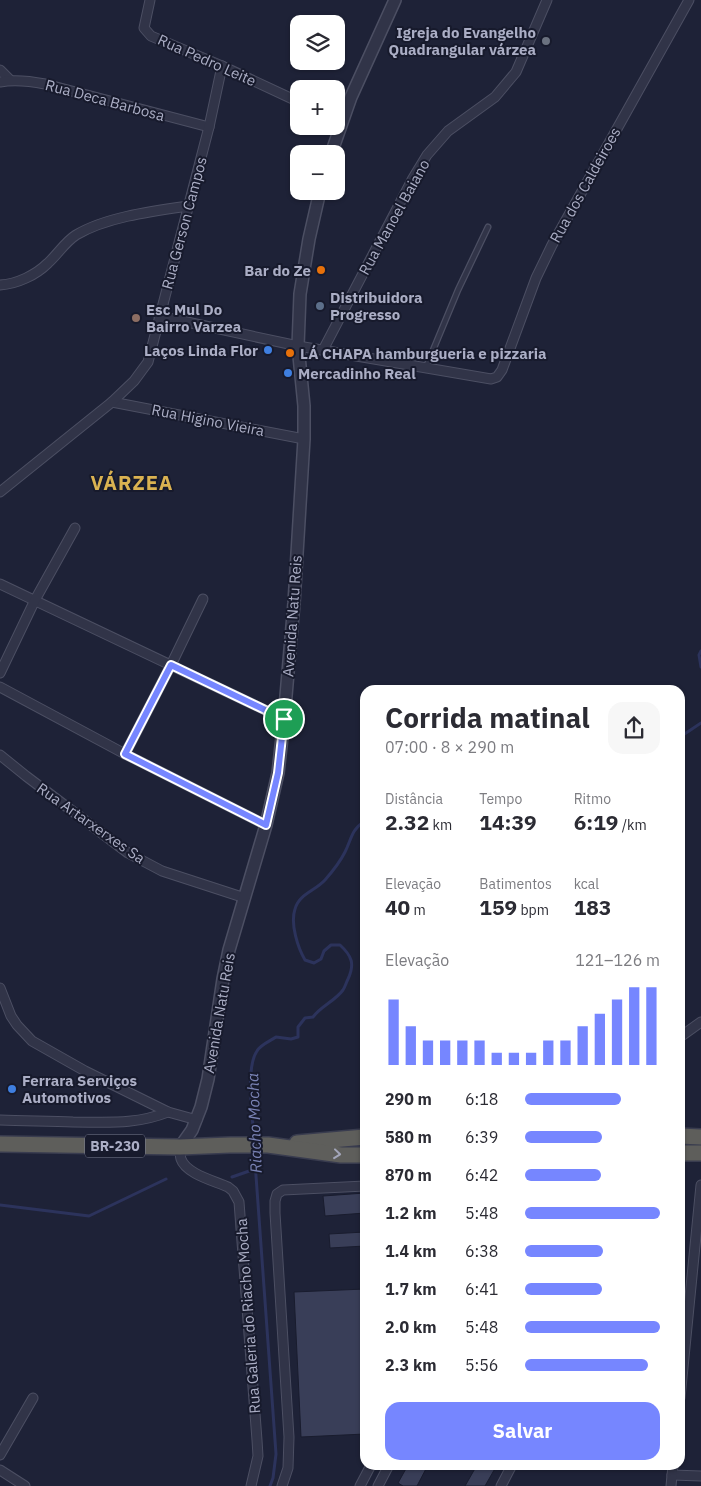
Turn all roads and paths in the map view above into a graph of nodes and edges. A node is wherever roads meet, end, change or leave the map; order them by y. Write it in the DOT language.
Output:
graph roads {
  1 [pos="150,0"];
  2 [pos="395,0"];
  3 [pos="547,0"];
  4 [pos="689,0"];
  5 [pos="222,66"];
  6 [pos="0,70"];
  7 [pos="10,80"];
  8 [pos="0,82"];
  9 [pos="290,98"];
  10 [pos="345,109"];
  11 [pos="209,127"];
  12 [pos="317,200"];
  13 [pos="188,206"];
  14 [pos="488,227"];
  15 [pos="0,285"];
  16 [pos="159,316"];
  17 [pos="298,346"];
  18 [pos="323,350"];
  19 [pos="426,367"];
  20 [pos="112,402"];
  21 [pos="304,439"];
  22 [pos="0,492"];
  23 [pos="75,528"];
  24 [pos="0,584"];
  25 [pos="203,599"];
  26 [pos="35,600"];
  27 [pos="171,665"];
  28 [pos="0,673"];
  29 [pos="0,687"];
  30 [pos="284,719"];
  31 [pos="125,754"];
  32 [pos="0,755"];
  33 [pos="266,825"];
  34 [pos="245,898"];
  35 [pos="0,988"];
  36 [pos="701,1022"];
  37 [pos="685,1033"];
  38 [pos="168,1112"];
  39 [pos="0,1120"];
  40 [pos="197,1120"];
  41 [pos="685,1136"];
  42 [pos="360,1137"];
  43 [pos="701,1137"];
  44 [pos="0,1144"];
  45 [pos="271,1145"];
  46 [pos="180,1147"];
  47 [pos="685,1153"];
  48 [pos="701,1153"];
  49 [pos="360,1155"];
  50 [pos="701,1185"];
  51 [pos="360,1186"];
  52 [pos="685,1289"];
  53 [pos="691,1290"];
  54 [pos="685,1349"];
  55 [pos="33,1398"];
  56 [pos="0,1455"];
  57 [pos="0,1470"];
  58 [pos="368,1470"];
  59 [pos="386,1470"];
  60 [pos="509,1470"];
  61 [pos="673,1470"];
  62 [pos="701,1476"];
  63 [pos="25,1486"];
  64 [pos="251,1486"];
  65 [pos="282,1486"];
  66 [pos="360,1486"];
  67 [pos="378,1486"];
  68 [pos="501,1486"];
  69 [pos="671,1486"];
  1 -- 5 [label="street, Rua Pedro Leite"];
  2 -- 10 [label="street"];
  3 -- 18 [label="street, Rua Manoel Baiano"];
  4 -- 19 [label="street, Rua dos Caldeiroes"];
  5 -- 9 [label="street, Rua Pedro Leite"];
  5 -- 11 [label="street, Rua Gerson Campos"];
  6 -- 7 [label="street"];
  7 -- 8 [label="street, Rua Deca Barbosa"];
  7 -- 11 [label="street, Rua Deca Barbosa"];
  11 -- 13 [label="street, Rua Gerson Campos"];
  12 -- 17 [label="street, Avenida Natu Reis"];
  13 -- 15 [label="street"];
  13 -- 16 [label="street, Rua Gerson Campos"];
  14 -- 19 [label="lane"];
  16 -- 17 [label="street"];
  16 -- 20 [label="street, Rua Gerson Campos"];
  17 -- 18 [label="street"];
  17 -- 21 [label="street, Avenida Natu Reis"];
  18 -- 19 [label="street"];
  20 -- 21 [label="street, Rua Higino Vieira"];
  20 -- 22 [label="street, Rua Gerson Campos"];
  21 -- 30 [label="street, Avenida Natu Reis"];
  23 -- 26 [label="street"];
  24 -- 26 [label="street"];
  25 -- 27 [label="street"];
  26 -- 27 [label="street"];
  26 -- 28 [label="street"];
  27 -- 30 [label="street"];
  27 -- 31 [label="street"];
  29 -- 31 [label="street"];
  30 -- 33 [label="street, Avenida Natu Reis"];
  31 -- 33 [label="street"];
  32 -- 34 [label="street, Rua Artarxerxes Sa"];
  33 -- 34 [label="street, Avenida Natu Reis"];
  34 -- 40 [label="street, Avenida Natu Reis"];
  35 -- 38 [label="street"];
  36 -- 37 [label="street"];
  38 -- 39 [label="street"];
  38 -- 40 [label="street"];
  40 -- 46 [label="street, Avenida Natu Reis"];
  41 -- 43 [label="highway"];
  42 -- 45 [label="highway, BR-230"];
  44 -- 46 [label="highway, BR-230"];
  45 -- 46 [label="highway, BR-230"];
  45 -- 49 [label="highway, BR-230, one-way"];
  46 -- 64 [label="street, Rua Galeria do Riacho Mocha"];
  47 -- 48 [label="highway"];
  50 -- 53 [label="street"];
  51 -- 65 [label="street"];
  52 -- 53 [label="street"];
  53 -- 54 [label="street"];
  55 -- 56 [label="street"];
  57 -- 63 [label="street"];
  58 -- 66 [label="street"];
  59 -- 67 [label="street"];
  60 -- 68 [label="street"];
  61 -- 62 [label="street"];
  61 -- 69 [label="street"];
}
